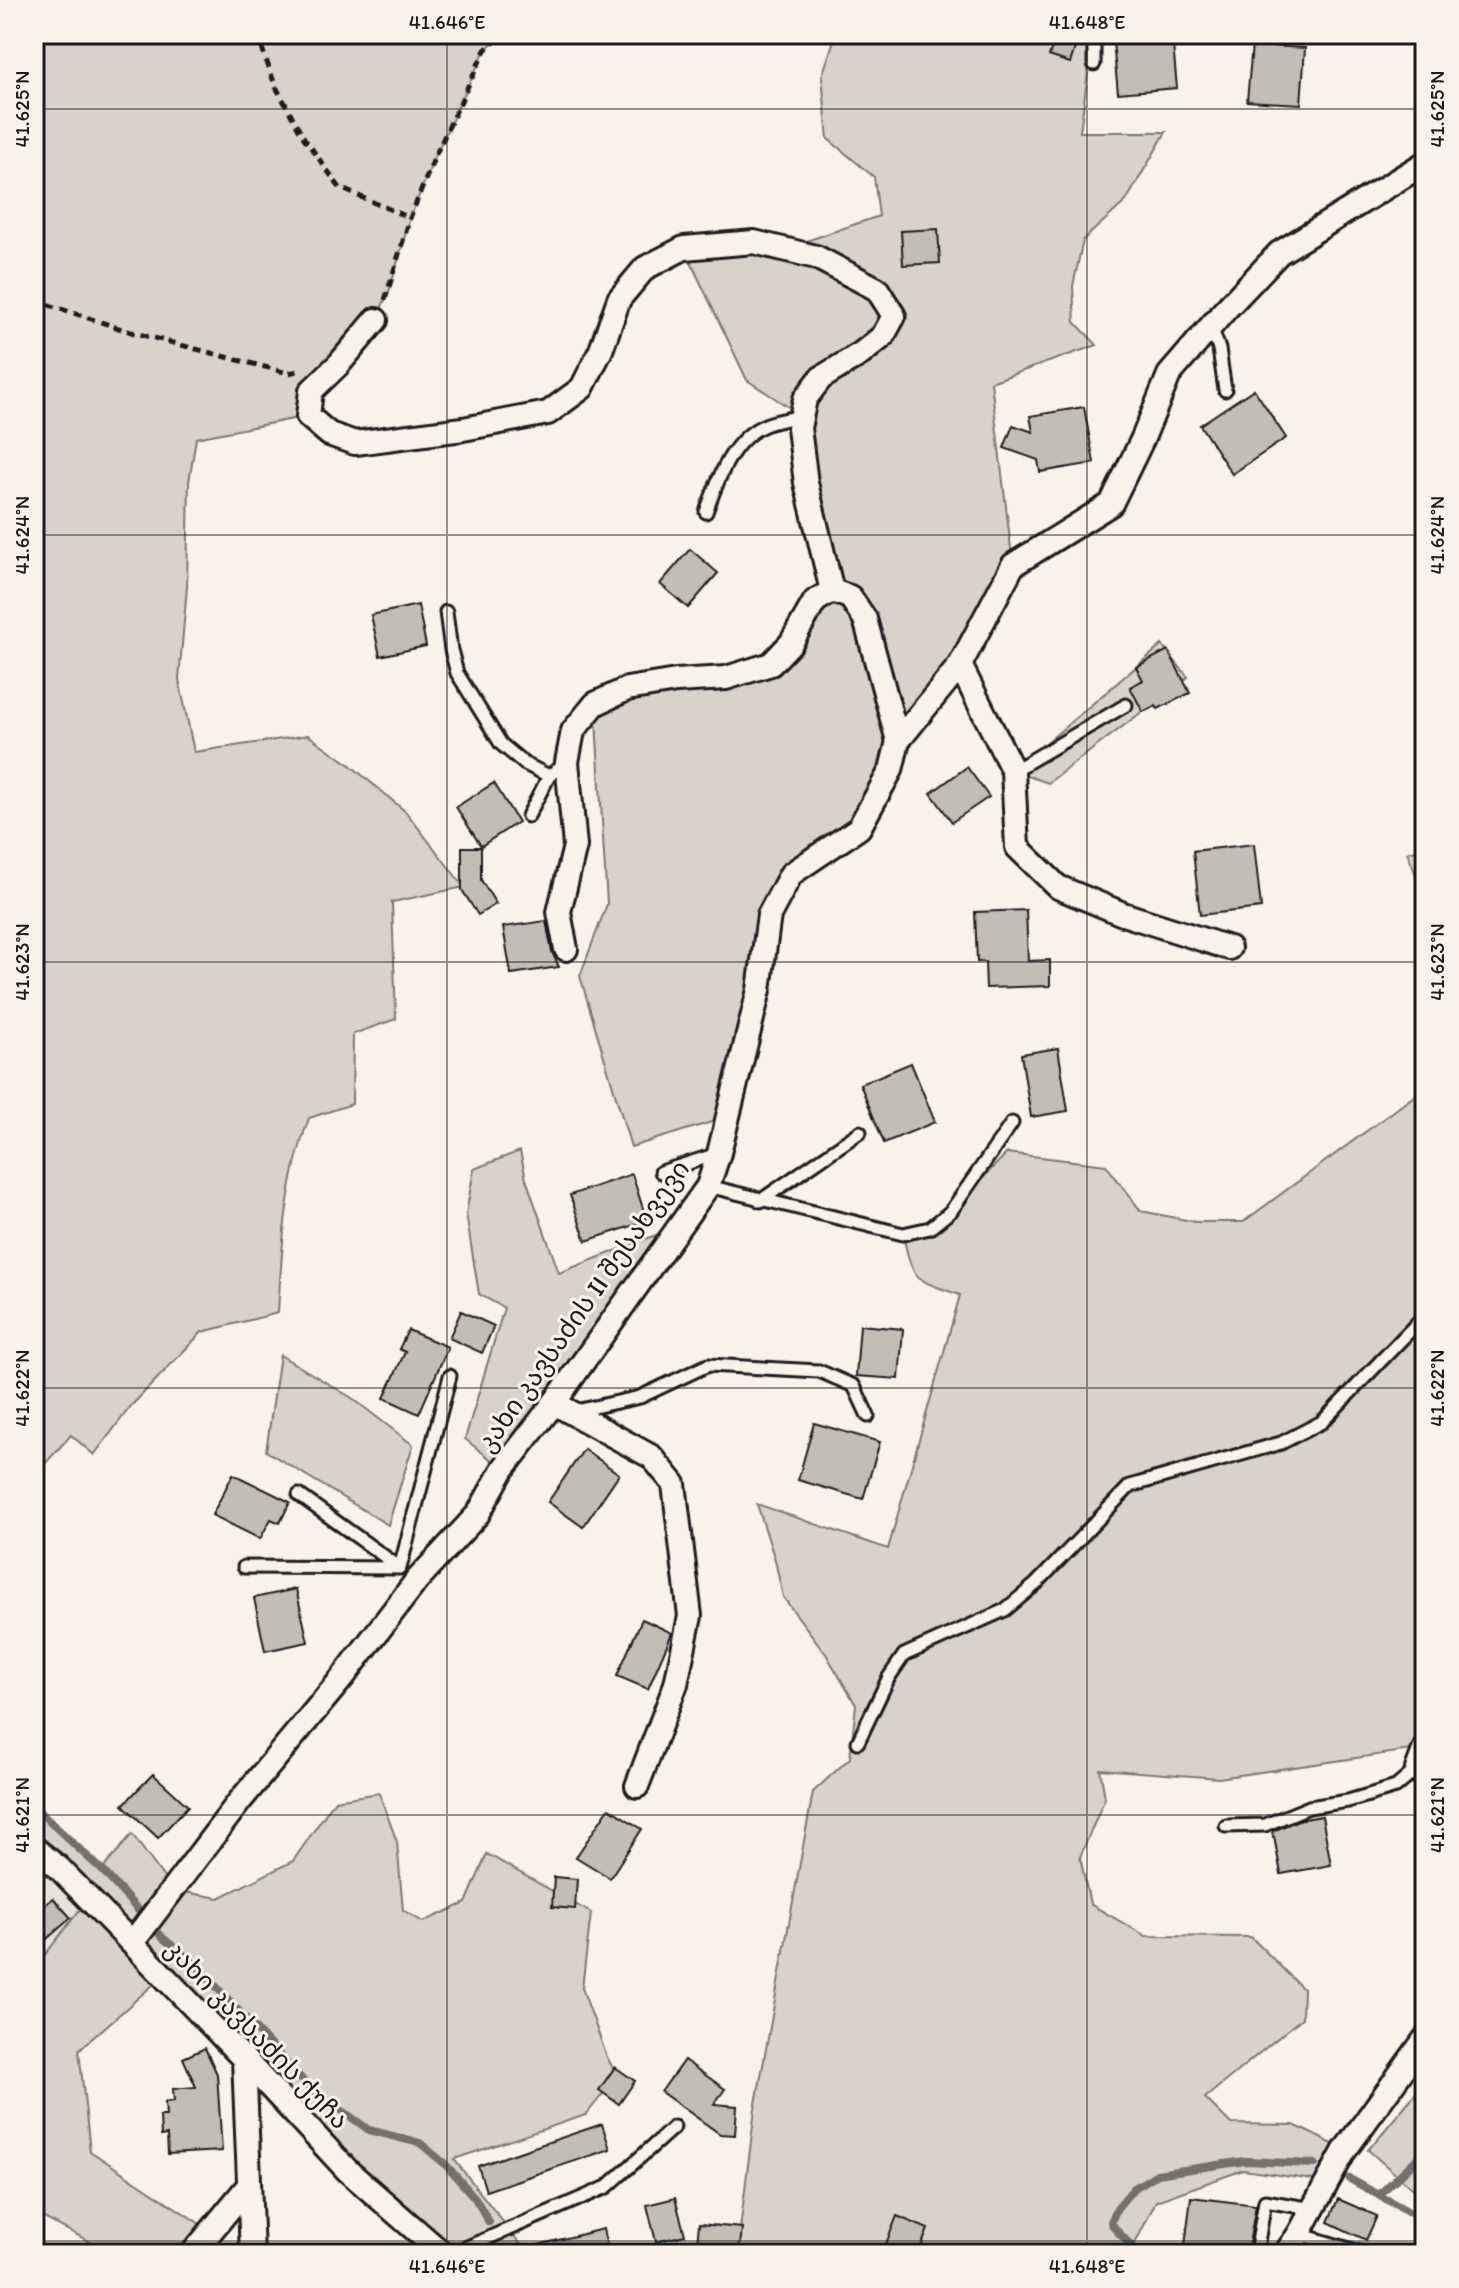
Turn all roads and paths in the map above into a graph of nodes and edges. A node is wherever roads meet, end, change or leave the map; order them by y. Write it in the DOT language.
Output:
graph roads {
  1 [pos="257,34"];
  2 [pos="502,34"];
  3 [pos="1094,34"];
  4 [pos="1094,64"];
  5 [pos="1425,163"];
  6 [pos="410,218"];
  7 [pos="34,300"];
  8 [pos="376,320"];
  9 [pos="1211,326"];
  10 [pos="300,371"];
  11 [pos="1225,390"];
  12 [pos="802,416"];
  13 [pos="706,512"];
  14 [pos="832,591"];
  15 [pos="446,612"];
  16 [pos="960,665"];
  17 [pos="1126,705"];
  18 [pos="898,741"];
  19 [pos="567,762"];
  20 [pos="1013,771"];
  21 [pos="549,776"];
  22 [pos="528,816"];
  23 [pos="1229,948"];
  24 [pos="566,949"];
  25 [pos="1012,1123"];
  26 [pos="860,1132"];
  27 [pos="719,1153"];
  28 [pos="661,1172"];
  29 [pos="708,1186"];
  30 [pos="760,1201"];
  31 [pos="1425,1315"];
  32 [pos="450,1376"];
  33 [pos="562,1408"];
  34 [pos="868,1416"];
  35 [pos="299,1495"];
  36 [pos="244,1567"];
  37 [pos="408,1574"];
  38 [pos="858,1742"];
  39 [pos="1422,1762"];
  40 [pos="637,1786"];
  41 [pos="1226,1826"];
  42 [pos="34,1848"];
  43 [pos="135,1938"];
  44 [pos="1425,2039"];
  45 [pos="244,2059"];
  46 [pos="674,2127"];
  47 [pos="249,2185"];
  48 [pos="1313,2209"];
  49 [pos="1299,2234"];
  50 [pos="192,2254"];
  51 [pos="252,2254"];
  52 [pos="443,2254"];
  53 [pos="451,2254"];
  54 [pos="1250,2254"];
  55 [pos="1285,2254"];
  56 [pos="1366,2254"];
  1 -- 6 [label="path"];
  2 -- 6 [label="path"];
  3 -- 4 [label="lane"];
  5 -- 9 [label="street, კახი კავსაძის II შესახვევი"];
  6 -- 8 [label="path"];
  7 -- 10 [label="path"];
  8 -- 12 [label="street"];
  9 -- 11 [label="lane"];
  9 -- 16 [label="street, კახი კავსაძის II შესახვევი"];
  12 -- 13 [label="lane"];
  12 -- 14 [label="street"];
  14 -- 18 [label="street"];
  14 -- 19 [label="street"];
  15 -- 21 [label="lane"];
  16 -- 18 [label="street, კახი კავსაძის II შესახვევი"];
  16 -- 20 [label="street"];
  17 -- 20 [label="lane"];
  18 -- 27 [label="street, კახი კავსაძის II შესახვევი"];
  19 -- 21 [label="lane"];
  19 -- 24 [label="street"];
  20 -- 23 [label="street"];
  21 -- 22 [label="lane"];
  25 -- 30 [label="lane"];
  26 -- 30 [label="lane"];
  27 -- 28 [label="lane"];
  27 -- 29 [label="street, კახი კავსაძის II შესახვევი"];
  29 -- 30 [label="lane"];
  29 -- 33 [label="street, კახი კავსაძის II შესახვევი"];
  31 -- 38 [label="lane"];
  32 -- 37 [label="lane"];
  33 -- 34 [label="lane"];
  33 -- 37 [label="street, კახი კავსაძის II შესახვევი"];
  33 -- 40 [label="street"];
  35 -- 37 [label="lane"];
  36 -- 37 [label="lane"];
  37 -- 43 [label="street, კახი კავსაძის II შესახვევი"];
  39 -- 41 [label="lane"];
  42 -- 43 [label="street, კახი კავსაძის ქუჩა"];
  43 -- 45 [label="street, კახი კავსაძის ქუჩა"];
  44 -- 48 [label="street"];
  45 -- 47 [label="street"];
  45 -- 52 [label="street, კახი კავსაძის ქუჩა"];
  46 -- 53 [label="lane"];
  47 -- 50 [label="street"];
  47 -- 51 [label="street"];
  48 -- 49 [label="street"];
  48 -- 54 [label="lane"];
  49 -- 55 [label="street"];
  49 -- 56 [label="lane"];
}
